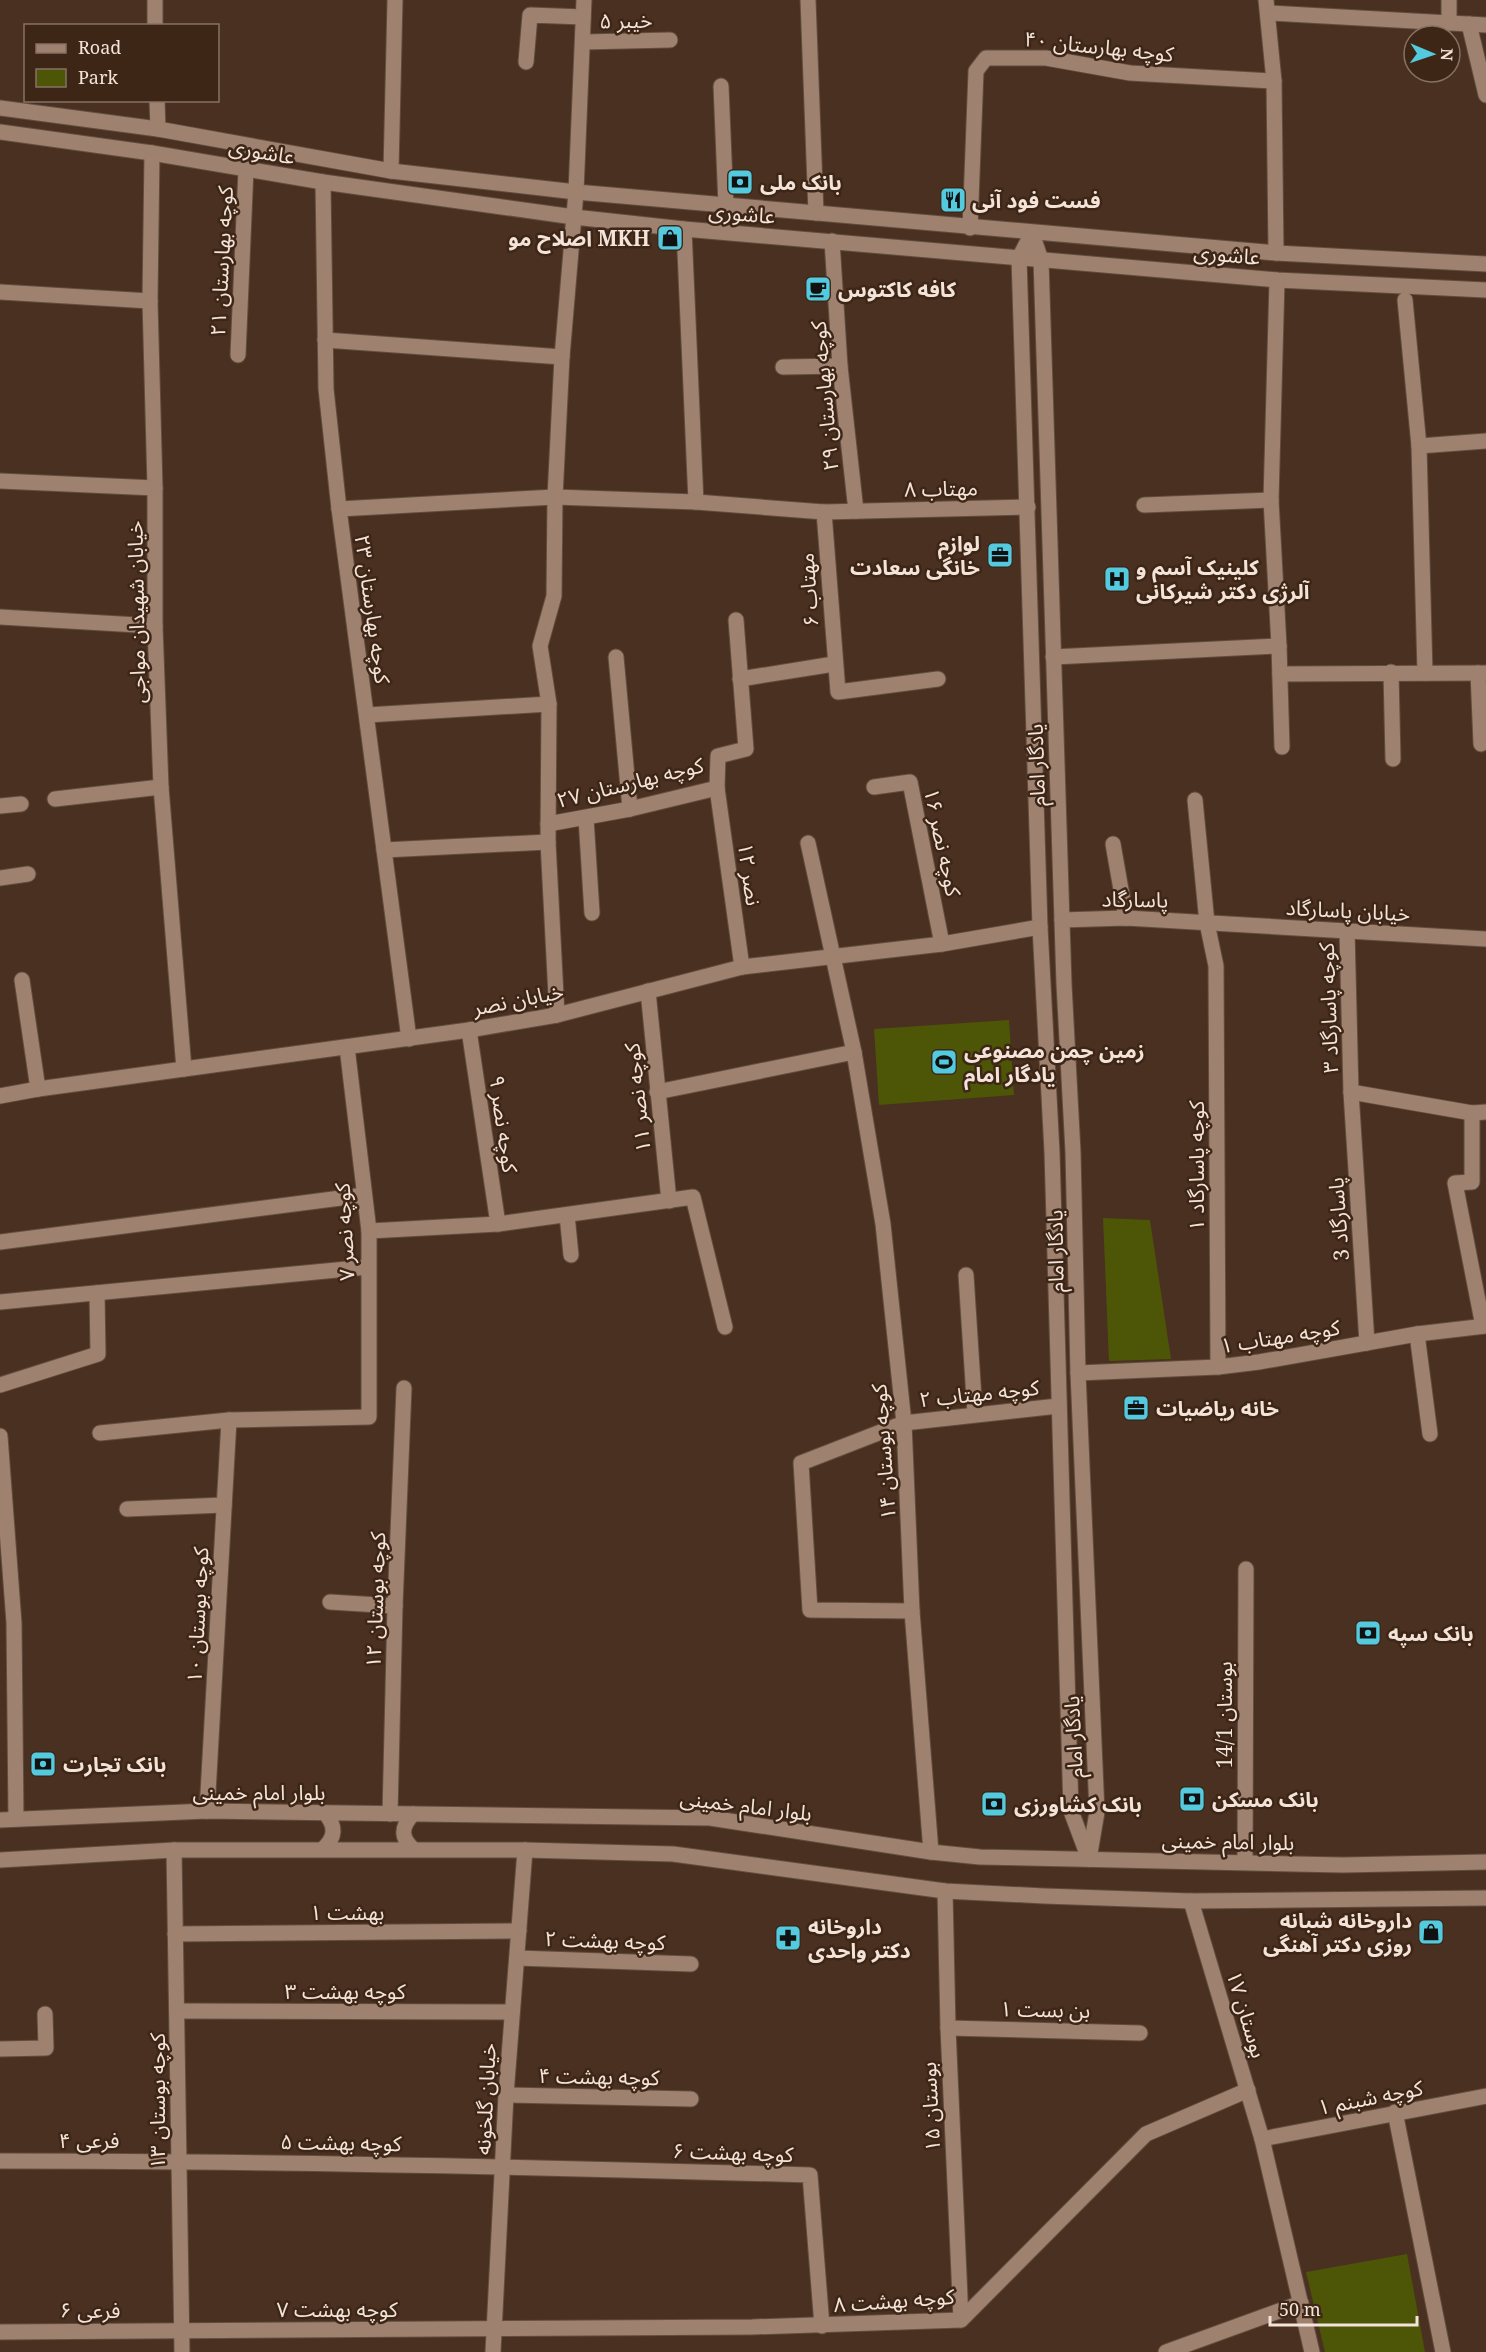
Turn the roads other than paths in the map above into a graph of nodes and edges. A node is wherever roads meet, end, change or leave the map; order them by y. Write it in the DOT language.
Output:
graph roads {
  1 [pos="154,0"];
  2 [pos="395,0"];
  3 [pos="584,0"];
  4 [pos="808,0"];
  5 [pos="1449,0"];
  6 [pos="1267,7"];
  7 [pos="1328,8"];
  8 [pos="584,17"];
  9 [pos="1449,23"];
  10 [pos="155,24"];
  11 [pos="1469,24"];
  12 [pos="1486,25"];
  13 [pos="670,40"];
  14 [pos="583,42"];
  15 [pos="526,62"];
  16 [pos="1274,81"];
  17 [pos="721,86"];
  18 [pos="1486,95"];
  19 [pos="157,102"];
  20 [pos="0,108"];
  21 [pos="158,129"];
  22 [pos="0,132"];
  23 [pos="152,153"];
  24 [pos="246,169"];
  25 [pos="392,171"];
  26 [pos="323,182"];
  27 [pos="576,192"];
  28 [pos="726,206"];
  29 [pos="816,213"];
  30 [pos="574,218"];
  31 [pos="970,228"];
  32 [pos="684,229"];
  33 [pos="1032,233"];
  34 [pos="832,241"];
  35 [pos="1276,253"];
  36 [pos="1019,258"];
  37 [pos="1041,260"];
  38 [pos="1486,264"];
  39 [pos="1276,280"];
  40 [pos="1486,290"];
  41 [pos="0,292"];
  42 [pos="1405,300"];
  43 [pos="150,301"];
  44 [pos="1020,303"];
  45 [pos="1042,303"];
  46 [pos="325,340"];
  47 [pos="237,355"];
  48 [pos="561,357"];
  49 [pos="840,366"];
  50 [pos="783,367"];
  51 [pos="1486,441"];
  52 [pos="1419,446"];
  53 [pos="0,481"];
  54 [pos="155,488"];
  55 [pos="555,497"];
  56 [pos="1271,500"];
  57 [pos="696,502"];
  58 [pos="1144,506"];
  59 [pos="1028,507"];
  60 [pos="339,508"];
  61 [pos="856,511"];
  62 [pos="824,512"];
  63 [pos="0,617"];
  64 [pos="736,620"];
  65 [pos="155,626"];
  66 [pos="1279,646"];
  67 [pos="616,657"];
  68 [pos="1053,657"];
  69 [pos="834,664"];
  70 [pos="1391,672"];
  71 [pos="1425,673"];
  72 [pos="1482,673"];
  73 [pos="1280,674"];
  74 [pos="740,679"];
  75 [pos="938,679"];
  76 [pos="549,704"];
  77 [pos="367,716"];
  78 [pos="1481,744"];
  79 [pos="1282,747"];
  80 [pos="1393,759"];
  81 [pos="160,787"];
  82 [pos="874,787"];
  83 [pos="717,788"];
  84 [pos="55,799"];
  85 [pos="1195,800"];
  86 [pos="21,804"];
  87 [pos="0,806"];
  88 [pos="630,809"];
  89 [pos="586,818"];
  90 [pos="548,824"];
  91 [pos="548,842"];
  92 [pos="808,843"];
  93 [pos="1113,844"];
  94 [pos="384,850"];
  95 [pos="28,874"];
  96 [pos="0,878"];
  97 [pos="592,913"];
  98 [pos="1126,918"];
  99 [pos="1062,920"];
  100 [pos="1207,923"];
  101 [pos="1040,927"];
  102 [pos="1347,930"];
  103 [pos="1486,939"];
  104 [pos="942,944"];
  105 [pos="834,957"];
  106 [pos="742,967"];
  107 [pos="22,980"];
  108 [pos="648,991"];
  109 [pos="557,1015"];
  110 [pos="469,1030"];
  111 [pos="409,1039"];
  112 [pos="347,1047"];
  113 [pos="854,1052"];
  114 [pos="184,1070"];
  115 [pos="38,1089"];
  116 [pos="657,1092"];
  117 [pos="1351,1092"];
  118 [pos="0,1096"];
  119 [pos="1479,1113"];
  120 [pos="1052,1152"];
  121 [pos="1073,1152"];
  122 [pos="364,1195"];
  123 [pos="669,1201"];
  124 [pos="567,1215"];
  125 [pos="498,1224"];
  126 [pos="369,1231"];
  127 [pos="0,1242"];
  128 [pos="571,1255"];
  129 [pos="368,1268"];
  130 [pos="966,1275"];
  131 [pos="97,1293"];
  132 [pos="0,1302"];
  133 [pos="1484,1326"];
  134 [pos="725,1327"];
  135 [pos="1417,1335"];
  136 [pos="1367,1343"];
  137 [pos="1218,1367"];
  138 [pos="1078,1373"];
  139 [pos="0,1385"];
  140 [pos="404,1389"];
  141 [pos="1058,1406"];
  142 [pos="975,1414"];
  143 [pos="229,1420"];
  144 [pos="904,1423"];
  145 [pos="100,1433"];
  146 [pos="1430,1434"];
  147 [pos="0,1436"];
  148 [pos="1,1452"];
  149 [pos="224,1505"];
  150 [pos="127,1509"];
  151 [pos="1245,1569"];
  152 [pos="330,1602"];
  153 [pos="395,1606"];
  154 [pos="912,1611"];
  155 [pos="207,1811"];
  156 [pos="325,1813"];
  157 [pos="390,1814"];
  158 [pos="413,1814"];
  159 [pos="16,1819"];
  160 [pos="0,1820"];
  161 [pos="323,1849"];
  162 [pos="413,1849"];
  163 [pos="174,1850"];
  164 [pos="525,1850"];
  165 [pos="932,1852"];
  166 [pos="1089,1859"];
  167 [pos="0,1860"];
  168 [pos="1245,1862"];
  169 [pos="1486,1862"];
  170 [pos="945,1891"];
  171 [pos="1486,1898"];
  172 [pos="1191,1901"];
  173 [pos="519,1931"];
  174 [pos="175,1934"];
  175 [pos="517,1958"];
  176 [pos="691,1964"];
  177 [pos="177,2011"];
  178 [pos="512,2012"];
  179 [pos="45,2014"];
  180 [pos="948,2028"];
  181 [pos="1140,2033"];
  182 [pos="0,2049"];
  183 [pos="1248,2090"];
  184 [pos="506,2095"];
  185 [pos="1486,2096"];
  186 [pos="691,2099"];
  187 [pos="1395,2112"];
  188 [pos="1262,2139"];
  189 [pos="0,2161"];
  190 [pos="178,2161"];
  191 [pos="502,2166"];
  192 [pos="1301,2303"];
  193 [pos="961,2320"];
  194 [pos="822,2326"];
  195 [pos="494,2329"];
  196 [pos="181,2331"];
  197 [pos="0,2332"];
  198 [pos="182,2352"];
  199 [pos="493,2352"];
  200 [pos="1166,2352"];
  201 [pos="1312,2352"];
  202 [pos="1443,2352"];
  1 -- 10 [label="street"];
  2 -- 25 [label="street"];
  3 -- 8 [label="street"];
  4 -- 29 [label="street"];
  5 -- 9 [label="street"];
  6 -- 7 [label="street"];
  6 -- 16 [label="street"];
  7 -- 9 [label="street"];
  8 -- 14 [label="street"];
  8 -- 15 [label="street"];
  9 -- 11 [label="street"];
  11 -- 12 [label="street"];
  11 -- 18 [label="street"];
  13 -- 14 [label="street, خیبر ۵"];
  14 -- 27 [label="street"];
  16 -- 31 [label="street, کوچه بهارستان ۴۰"];
  16 -- 35 [label="street"];
  17 -- 28 [label="street"];
  19 -- 21 [label="street"];
  20 -- 21 [label="street, عاشوری"];
  21 -- 25 [label="street, عاشوری"];
  22 -- 23 [label="street, عاشوری"];
  23 -- 24 [label="street, عاشوری"];
  23 -- 43 [label="street, خیابان شهیدان مواجی"];
  24 -- 26 [label="street, عاشوری"];
  24 -- 47 [label="street, کوچه بهارستان ۲۱"];
  25 -- 27 [label="street, عاشوری"];
  26 -- 30 [label="street, عاشوری"];
  26 -- 46 [label="street, کوچه بهارستان ۲۳"];
  27 -- 28 [label="street, عاشوری"];
  27 -- 30 [label="street"];
  28 -- 29 [label="street, عاشوری"];
  29 -- 31 [label="street, عاشوری"];
  30 -- 32 [label="street, عاشوری"];
  30 -- 48 [label="street"];
  31 -- 33 [label="street, عاشوری"];
  32 -- 34 [label="street, عاشوری"];
  32 -- 57 [label="street"];
  33 -- 35 [label="street, عاشوری"];
  33 -- 36 [label="street, یادگار امام"];
  33 -- 37 [label="street, یادگار امام"];
  34 -- 36 [label="street, عاشوری"];
  34 -- 49 [label="street, کوچه بهارستان ۲۹"];
  35 -- 38 [label="street, عاشوری"];
  36 -- 37 [label="street, عاشوری"];
  36 -- 44 [label="street, یادگار امام"];
  37 -- 39 [label="street, عاشوری"];
  37 -- 45 [label="street, یادگار امام"];
  39 -- 40 [label="street, عاشوری"];
  39 -- 56 [label="street"];
  41 -- 43 [label="street"];
  42 -- 52 [label="street"];
  43 -- 54 [label="street, خیابان شهیدان مواجی"];
  44 -- 45 [label="street"];
  44 -- 59 [label="street, یادگار امام"];
  45 -- 68 [label="street, یادگار امام"];
  46 -- 48 [label="street"];
  46 -- 60 [label="street, کوچه بهارستان ۲۳"];
  48 -- 55 [label="street"];
  49 -- 50 [label="street"];
  49 -- 61 [label="street, کوچه بهارستان ۲۹"];
  51 -- 52 [label="street"];
  52 -- 71 [label="street"];
  53 -- 54 [label="street"];
  54 -- 65 [label="street, خیابان شهیدان مواجی"];
  55 -- 57 [label="street, مهتاب ۸"];
  55 -- 60 [label="street, مهتاب ۸"];
  55 -- 76 [label="street"];
  56 -- 58 [label="street"];
  56 -- 66 [label="street"];
  57 -- 62 [label="street, مهتاب ۸"];
  59 -- 61 [label="street, مهتاب ۸"];
  59 -- 101 [label="street, یادگار امام"];
  60 -- 77 [label="street, کوچه بهارستان ۲۳"];
  61 -- 62 [label="street, مهتاب ۸"];
  62 -- 69 [label="street, مهتاب ۶"];
  63 -- 65 [label="street"];
  64 -- 74 [label="street, کوچه بهارستان ۲۷"];
  65 -- 81 [label="street, خیابان شهیدان مواجی"];
  66 -- 68 [label="street"];
  66 -- 73 [label="street"];
  67 -- 88 [label="street"];
  68 -- 99 [label="street, یادگار امام"];
  69 -- 74 [label="street"];
  69 -- 75 [label="street, مهتاب ۶"];
  70 -- 71 [label="street"];
  70 -- 73 [label="street"];
  70 -- 80 [label="street"];
  71 -- 72 [label="street"];
  72 -- 78 [label="street"];
  73 -- 79 [label="street"];
  74 -- 83 [label="street, کوچه بهارستان ۲۷"];
  76 -- 77 [label="street"];
  76 -- 90 [label="street"];
  77 -- 94 [label="street, کوچه بهارستان ۲۳"];
  81 -- 84 [label="street"];
  81 -- 114 [label="street, خیابان شهیدان مواجی"];
  82 -- 104 [label="street, کوچه نصر ۱۶"];
  83 -- 88 [label="street, کوچه بهارستان ۲۷"];
  83 -- 106 [label="street, نصر ۱۲"];
  85 -- 100 [label="street, کوچه پاسارگاد ۱"];
  86 -- 87 [label="street"];
  88 -- 89 [label="street, کوچه بهارستان ۲۷"];
  89 -- 90 [label="street, کوچه بهارستان ۲۷"];
  89 -- 97 [label="street"];
  90 -- 91 [label="street"];
  91 -- 94 [label="street"];
  91 -- 109 [label="street"];
  92 -- 105 [label="street, کوچه بوستان ۱۴"];
  93 -- 98 [label="street"];
  94 -- 111 [label="street, کوچه بهارستان ۲۳"];
  95 -- 96 [label="street"];
  98 -- 99 [label="street, پاسارگاد"];
  98 -- 100 [label="street, پاسارگاد"];
  99 -- 121 [label="street, یادگار امام"];
  100 -- 102 [label="street, خیابان پاسارگاد"];
  100 -- 137 [label="street, کوچه پاسارگاد ۱"];
  101 -- 104 [label="street, خیابان نصر"];
  101 -- 120 [label="street, یادگار امام"];
  102 -- 103 [label="street, خیابان پاسارگاد"];
  102 -- 117 [label="street, کوچه پاسارگاد ۳"];
  104 -- 105 [label="street, خیابان نصر"];
  105 -- 106 [label="street, خیابان نصر"];
  105 -- 113 [label="street, کوچه بوستان ۱۴"];
  106 -- 108 [label="street, خیابان نصر"];
  107 -- 115 [label="street"];
  108 -- 109 [label="street, خیابان نصر"];
  108 -- 116 [label="street, کوچه نصر ۱۱"];
  109 -- 110 [label="street, خیابان نصر"];
  110 -- 111 [label="street, خیابان نصر"];
  110 -- 125 [label="street, کوچه نصر ۹"];
  111 -- 112 [label="street, خیابان نصر"];
  112 -- 114 [label="street, خیابان نصر"];
  112 -- 122 [label="street, کوچه نصر ۷"];
  113 -- 116 [label="street"];
  113 -- 144 [label="street, کوچه بوستان ۱۴"];
  114 -- 115 [label="street, خیابان نصر"];
  115 -- 118 [label="street, خیابان نصر"];
  116 -- 123 [label="street, کوچه نصر ۱۱"];
  117 -- 119 [label="street, کوچه پاسارگاد ۳"];
  117 -- 136 [label="street, پاسارگاد 3"];
  119 -- 133 [label="street"];
  120 -- 121 [label="street"];
  120 -- 141 [label="street, یادگار امام"];
  121 -- 138 [label="street, یادگار امام"];
  122 -- 126 [label="street, کوچه نصر ۷"];
  122 -- 127 [label="street"];
  123 -- 124 [label="street"];
  123 -- 134 [label="street"];
  124 -- 125 [label="street"];
  124 -- 128 [label="street"];
  125 -- 126 [label="street"];
  126 -- 129 [label="street, کوچه نصر ۷"];
  129 -- 131 [label="street"];
  129 -- 143 [label="street, کوچه نصر ۷"];
  130 -- 142 [label="street"];
  131 -- 132 [label="street"];
  131 -- 139 [label="street"];
  133 -- 135 [label="street, کوچه مهتاب ۱"];
  135 -- 136 [label="street, کوچه مهتاب ۱"];
  135 -- 146 [label="street"];
  136 -- 137 [label="street, کوچه مهتاب ۱"];
  137 -- 138 [label="street, کوچه مهتاب ۱"];
  138 -- 166 [label="street, یادگار امام"];
  140 -- 153 [label="street, کوچه بوستان ۱۲"];
  141 -- 142 [label="street, کوچه مهتاب ۲"];
  141 -- 166 [label="street, یادگار امام"];
  142 -- 144 [label="street, کوچه مهتاب ۲"];
  143 -- 145 [label="street"];
  143 -- 149 [label="street, کوچه بوستان ۱۰"];
  144 -- 154 [label="street, کوچه بوستان ۱۴"];
  144 -- 154 [label="street, کوچه مهتاب ۲"];
  147 -- 148 [label="street"];
  148 -- 159 [label="street"];
  149 -- 150 [label="street"];
  149 -- 155 [label="street, کوچه بوستان ۱۰"];
  151 -- 168 [label="street, بوستان 14/1"];
  152 -- 153 [label="street"];
  153 -- 157 [label="street, کوچه بوستان ۱۲"];
  154 -- 165 [label="street, کوچه بوستان ۱۴"];
  155 -- 156 [label="street, بلوار امام خمینی"];
  155 -- 159 [label="street, بلوار امام خمینی"];
  156 -- 157 [label="street, بلوار امام خمینی"];
  156 -- 161 [label="street"];
  157 -- 158 [label="street, بلوار امام خمینی"];
  158 -- 162 [label="street"];
  158 -- 165 [label="street, بلوار امام خمینی"];
  159 -- 160 [label="street, بلوار امام خمینی"];
  161 -- 162 [label="street"];
  161 -- 163 [label="street"];
  162 -- 164 [label="street"];
  163 -- 167 [label="street"];
  163 -- 174 [label="street, کوچه بوستان ۱۳"];
  164 -- 170 [label="street"];
  164 -- 173 [label="street, خیابان گلخونه"];
  165 -- 166 [label="street, بلوار امام خمینی"];
  166 -- 168 [label="street, بلوار امام خمینی"];
  168 -- 169 [label="street, بلوار امام خمینی"];
  170 -- 172 [label="street"];
  170 -- 180 [label="street, بوستان ۱۵"];
  171 -- 172 [label="street"];
  172 -- 183 [label="street, بوستان ۱۷"];
  173 -- 174 [label="street, بهشت ۱"];
  173 -- 175 [label="street, خیابان گلخونه"];
  174 -- 177 [label="street, کوچه بوستان ۱۳"];
  175 -- 176 [label="street, کوچه بهشت ۲"];
  175 -- 178 [label="street, خیابان گلخونه"];
  177 -- 178 [label="street, کوچه بهشت ۳"];
  177 -- 190 [label="street, کوچه بوستان ۱۳"];
  178 -- 184 [label="street, خیابان گلخونه"];
  179 -- 182 [label="street"];
  180 -- 181 [label="street, بن بست ۱"];
  180 -- 193 [label="street, بوستان ۱۵"];
  183 -- 188 [label="street, بوستان ۱۷"];
  183 -- 193 [label="street, کوچه بهشت ۸"];
  184 -- 186 [label="street, کوچه بهشت ۴"];
  184 -- 191 [label="street, خیابان گلخونه"];
  185 -- 187 [label="street, کوچه شبنم ۱"];
  187 -- 188 [label="street, کوچه شبنم ۱"];
  187 -- 202 [label="street"];
  188 -- 192 [label="street, بوستان ۱۷"];
  189 -- 190 [label="street, فرعی ۴"];
  190 -- 191 [label="street, کوچه بهشت ۵"];
  190 -- 196 [label="street, کوچه بوستان ۱۳"];
  191 -- 194 [label="street, کوچه بهشت ۶"];
  191 -- 195 [label="street, خیابان گلخونه"];
  192 -- 200 [label="street"];
  192 -- 201 [label="street, بوستان ۱۷"];
  193 -- 194 [label="street, کوچه بهشت ۸"];
  194 -- 195 [label="street, کوچه بهشت ۸"];
  195 -- 196 [label="street, کوچه بهشت ۷"];
  195 -- 199 [label="street, خیابان گلخونه"];
  196 -- 197 [label="street, فرعی ۶"];
  196 -- 198 [label="street, کوچه بوستان ۱۳"];
}
